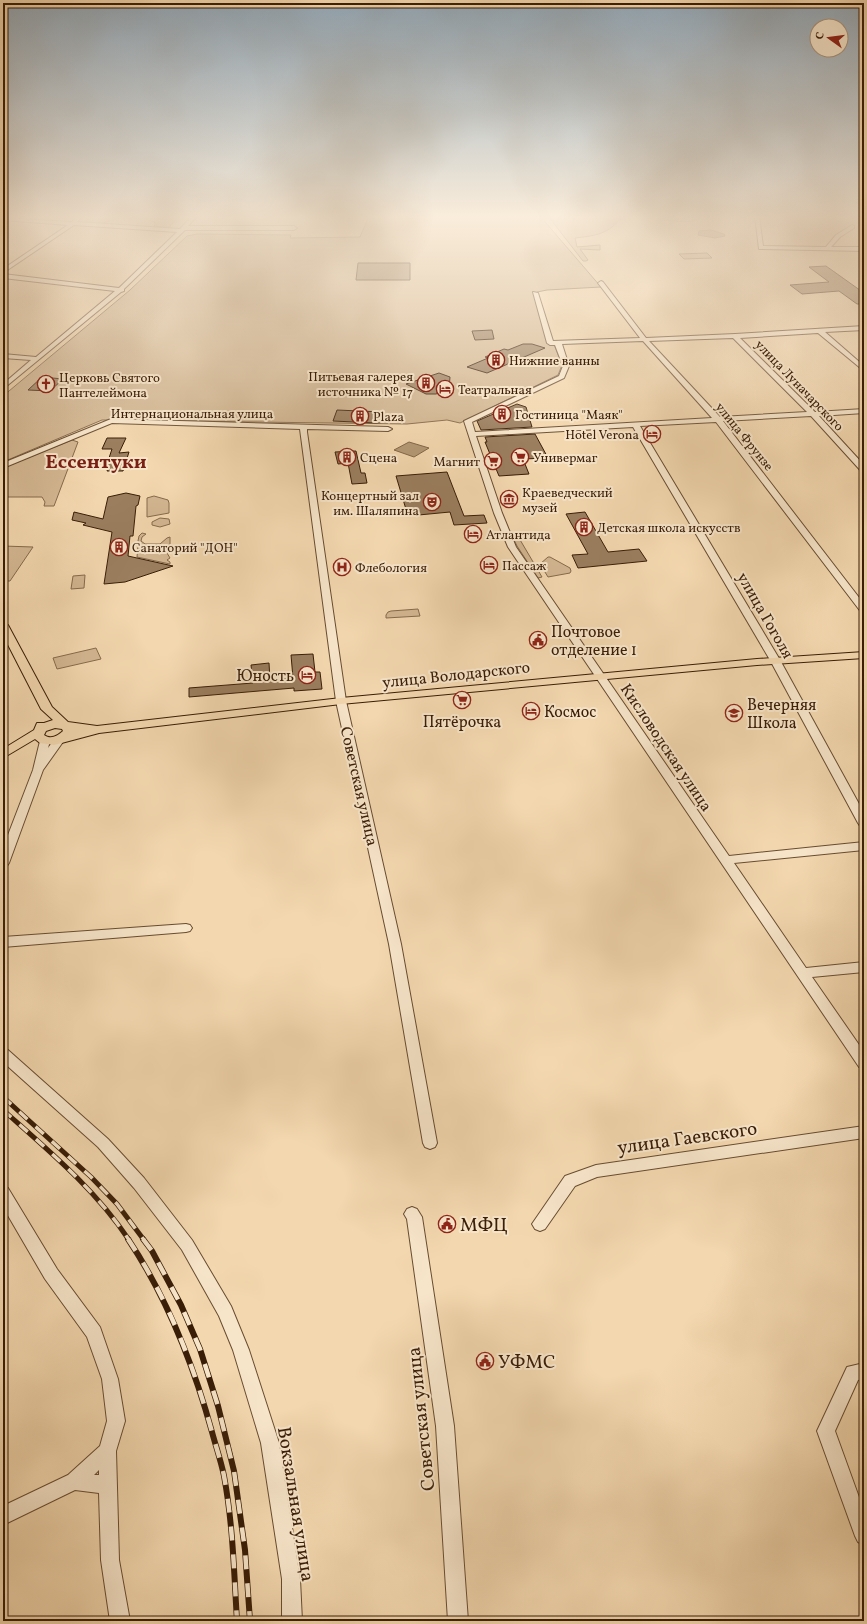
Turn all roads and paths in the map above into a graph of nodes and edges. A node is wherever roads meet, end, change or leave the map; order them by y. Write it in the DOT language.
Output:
graph roads {
  1 [pos="120,292"];
  2 [pos="608,292"];
  3 [pos="535,293"];
  4 [pos="864,328"];
  5 [pos="819,330"];
  6 [pos="735,336"];
  7 [pos="644,339"];
  8 [pos="558,343"];
  9 [pos="3,356"];
  10 [pos="36,359"];
  11 [pos="864,369"];
  12 [pos="3,387"];
  13 [pos="864,412"];
  14 [pos="813,415"];
  15 [pos="719,420"];
  16 [pos="304,426"];
  17 [pos="636,426"];
  18 [pos="388,429"];
  19 [pos="472,434"];
  20 [pos="3,466"];
  21 [pos="864,469"];
  22 [pos="864,610"];
  23 [pos="3,625"];
  24 [pos="864,655"];
  25 [pos="774,660"];
  26 [pos="600,676"];
  27 [pos="341,701"];
  28 [pos="47,710"];
  29 [pos="65,725"];
  30 [pos="99,729"];
  31 [pos="42,736"];
  32 [pos="60,739"];
  33 [pos="3,754"];
  34 [pos="3,757"];
  35 [pos="38,770"];
  36 [pos="864,823"];
  37 [pos="864,846"];
  38 [pos="725,860"];
  39 [pos="3,863"];
  40 [pos="186,928"];
  41 [pos="3,942"];
  42 [pos="864,967"];
  43 [pos="802,973"];
  44 [pos="3,1054"];
  45 [pos="864,1063"];
  46 [pos="864,1132"];
  47 [pos="430,1143"];
  48 [pos="3,1193"];
  49 [pos="412,1214"];
  50 [pos="540,1224"];
  51 [pos="864,1372"];
  52 [pos="107,1451"];
  53 [pos="74,1481"];
  54 [pos="107,1485"];
  55 [pos="3,1516"];
  56 [pos="864,1536"];
  57 [pos="120,1621"];
  58 [pos="292,1621"];
  59 [pos="458,1621"];
  1 -- 10 [label="street"];
  2 -- 7 [label="street, улица Фрунзе"];
  3 -- 8 [label="street"];
  4 -- 5 [label="street"];
  5 -- 6 [label="street"];
  5 -- 11 [label="street"];
  6 -- 7 [label="street"];
  6 -- 14 [label="street, улица Луначарского"];
  7 -- 8 [label="street"];
  7 -- 15 [label="street, улица Фрунзе"];
  8 -- 19 [label="street"];
  9 -- 10 [label="street"];
  10 -- 12 [label="street"];
  13 -- 14 [label="street"];
  14 -- 15 [label="street"];
  14 -- 21 [label="street, улица Луначарского"];
  15 -- 17 [label="street"];
  15 -- 22 [label="street, улица Фрунзе"];
  16 -- 18 [label="street, Интернациональная улица"];
  16 -- 20 [label="street, Интернациональная улица"];
  16 -- 27 [label="street, Советская улица"];
  17 -- 19 [label="street"];
  17 -- 25 [label="street, улица Гоголя"];
  19 -- 26 [label="street, Кисловодская улица"];
  23 -- 28 [label="main road"];
  24 -- 25 [label="main road, улица Володарского"];
  25 -- 26 [label="main road, улица Володарского"];
  25 -- 36 [label="street, улица Гоголя"];
  26 -- 27 [label="main road, улица Володарского"];
  26 -- 38 [label="street, Кисловодская улица"];
  27 -- 30 [label="main road, улица Володарского"];
  27 -- 47 [label="street, Советская улица"];
  28 -- 29 [label="main road"];
  28 -- 31 [label="main road"];
  29 -- 30 [label="main road"];
  29 -- 31 [label="main road"];
  29 -- 32 [label="main road"];
  30 -- 32 [label="main road"];
  31 -- 32 [label="main road"];
  31 -- 33 [label="main road"];
  31 -- 34 [label="main road"];
  31 -- 35 [label="street"];
  32 -- 35 [label="street"];
  35 -- 39 [label="street"];
  37 -- 38 [label="street"];
  38 -- 43 [label="street, Кисловодская улица"];
  40 -- 41 [label="street"];
  42 -- 43 [label="street"];
  43 -- 45 [label="street, Кисловодская улица"];
  44 -- 58 [label="street, Вокзальная улица"];
  46 -- 50 [label="street, улица Гаевского"];
  48 -- 52 [label="street"];
  49 -- 59 [label="street, Советская улица"];
  51 -- 56 [label="street"];
  52 -- 53 [label="street"];
  52 -- 54 [label="street"];
  53 -- 54 [label="street"];
  53 -- 55 [label="street"];
  54 -- 57 [label="street"];
}
